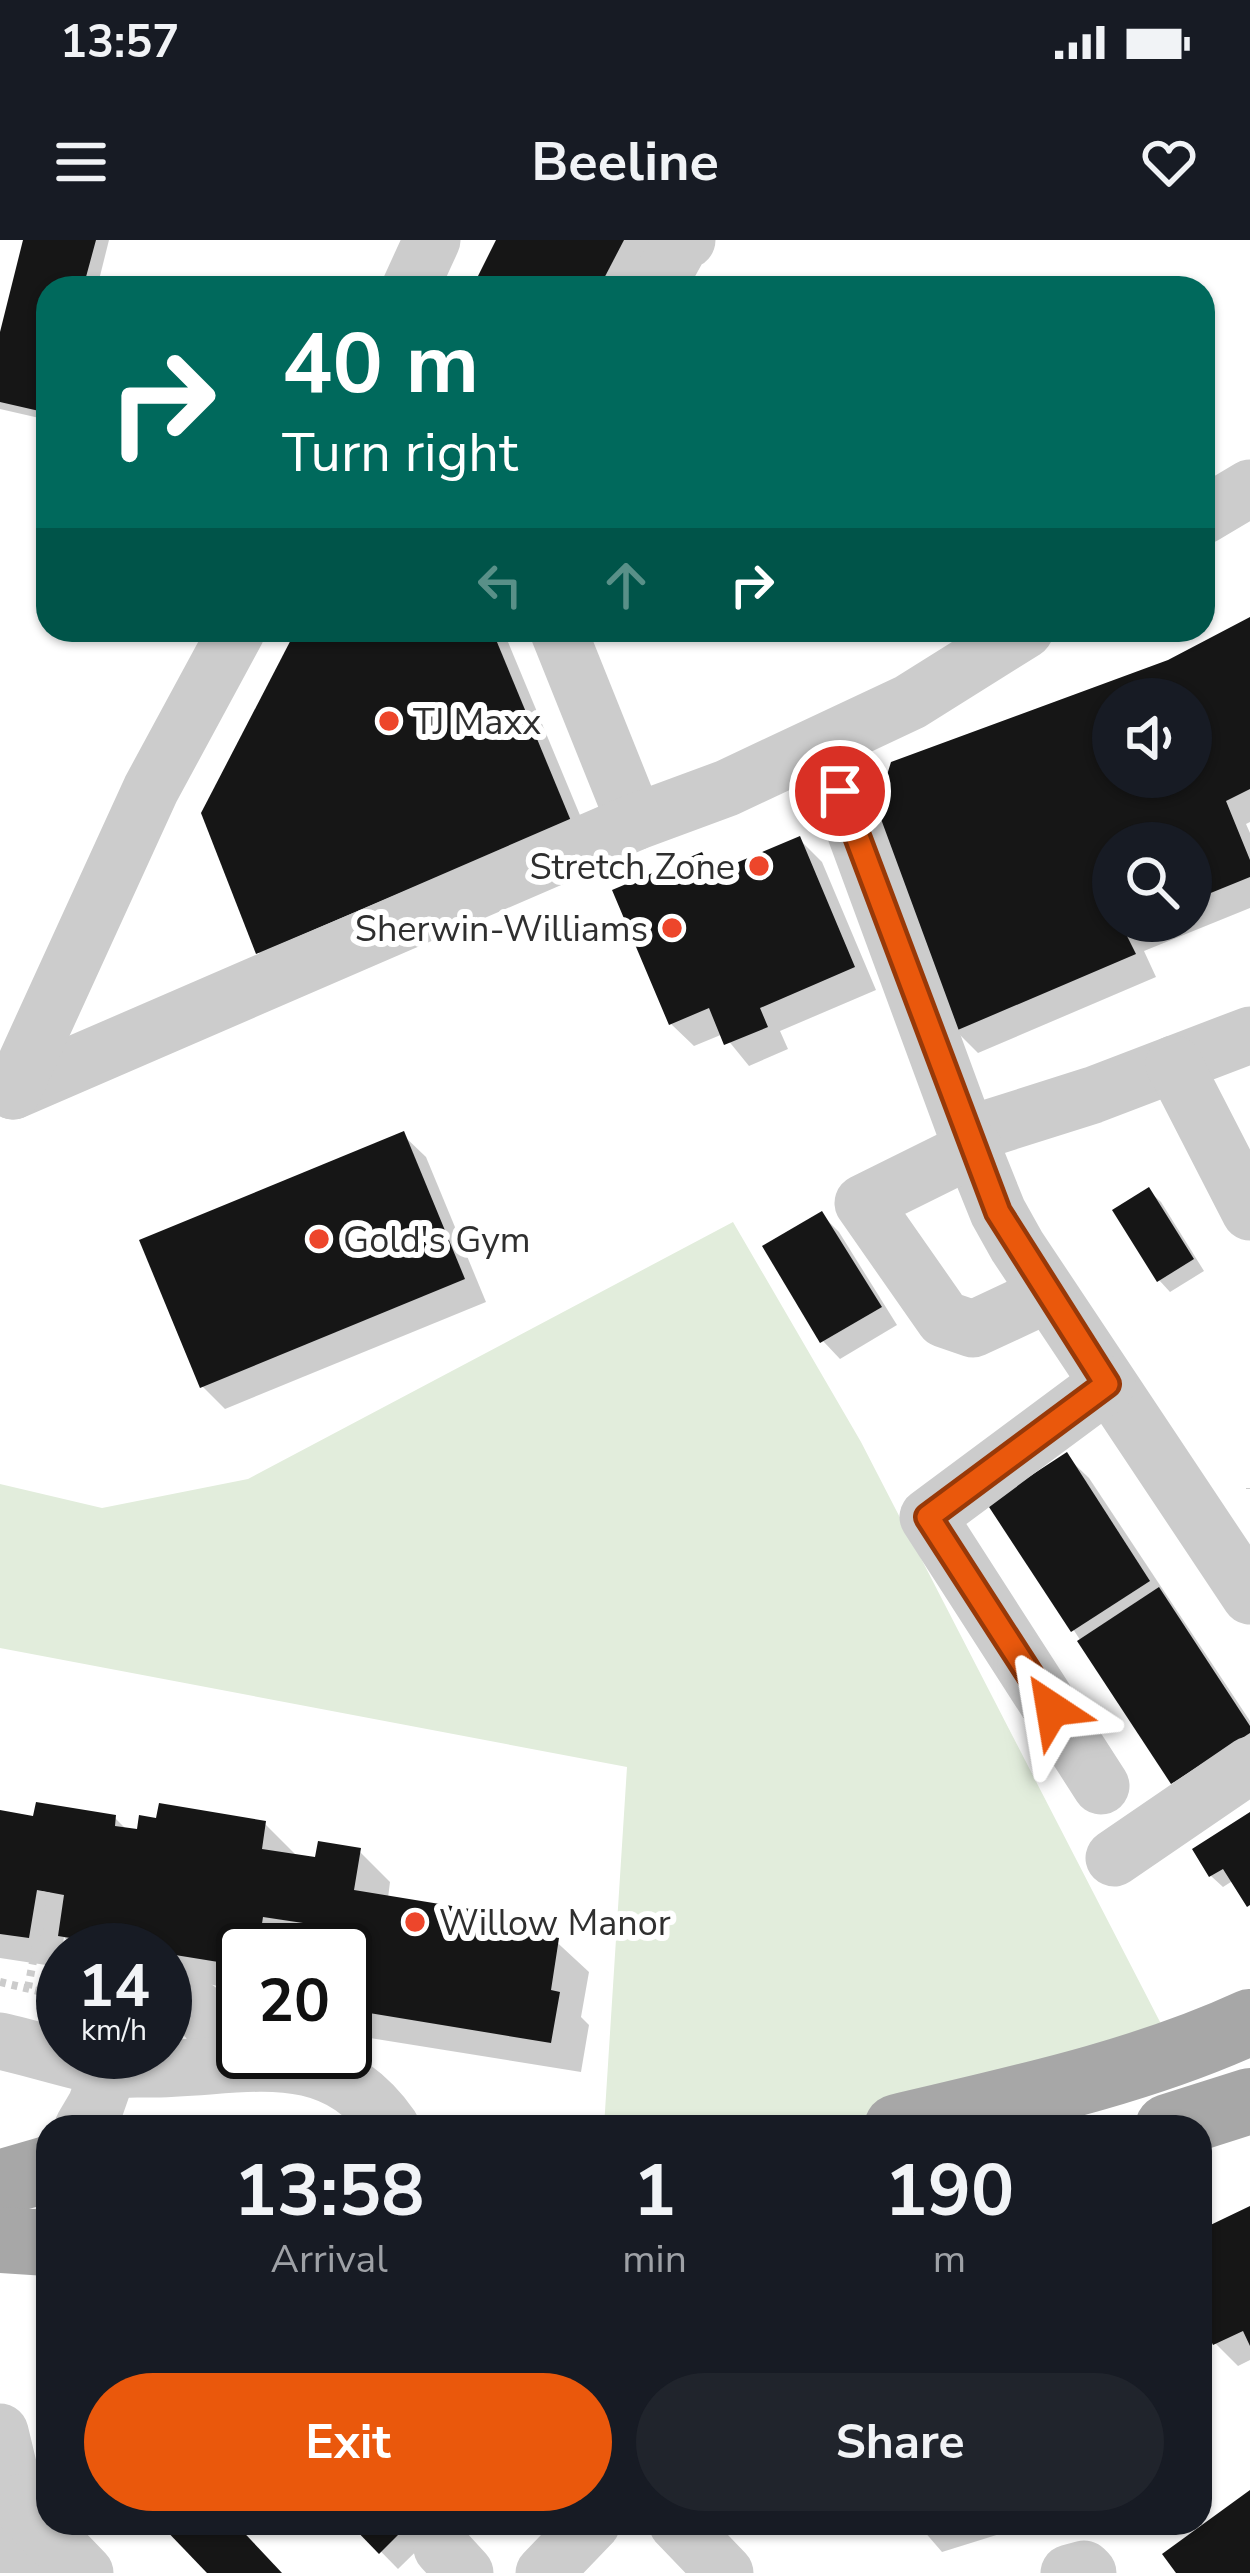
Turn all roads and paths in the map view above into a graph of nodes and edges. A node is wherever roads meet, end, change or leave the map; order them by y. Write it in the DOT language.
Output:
graph roads {
  1 [pos="432,240"];
  2 [pos="687,240"];
  3 [pos="416,276"];
  4 [pos="663,276"];
  5 [pos="1250,488"];
  6 [pos="1215,509"];
  7 [pos="231,642"];
  8 [pos="563,642"];
  9 [pos="1006,642"];
  10 [pos="823,744"];
  11 [pos="635,822"];
  12 [pos="1250,1035"];
  13 [pos="1174,1064"];
  14 [pos="971,1141"];
  15 [pos="1250,1212"];
  16 [pos="1048,1294"];
  17 [pos="1107,1384"];
  18 [pos="1250,1596"];
  19 [pos="1250,1766"];
  20 [pos="1101,1786"];
  21 [pos="1114,1858"];
  22 [pos="46,1892"];
  23 [pos="0,1982"];
  24 [pos="28,1988"];
  25 [pos="36,1990"];
  26 [pos="192,2006"];
  27 [pos="1250,2022"];
  28 [pos="216,2029"];
  29 [pos="0,2042"];
  30 [pos="36,2049"];
  31 [pos="92,2079"];
  32 [pos="343,2079"];
  33 [pos="1250,2101"];
  34 [pos="90,2115"];
  35 [pos="383,2115"];
  36 [pos="948,2115"];
  37 [pos="1206,2115"];
  38 [pos="36,2172"];
  39 [pos="0,2182"];
  40 [pos="0,2240"];
  41 [pos="36,2242"];
  42 [pos="0,2432"];
  43 [pos="17,2503"];
  44 [pos="36,2523"];
  45 [pos="48,2535"];
  46 [pos="689,2535"];
  47 [pos="26,2573"];
  48 [pos="85,2573"];
  49 [pos="725,2573"];
  50 [pos="1069,2573"];
  51 [pos="1088,2573"];
  1 -- 3 [label="street"];
  2 -- 4 [label="street"];
  5 -- 6 [label="street"];
  7 -- 11 [label="street"];
  8 -- 11 [label="street"];
  9 -- 10 [label="street"];
  10 -- 11 [label="street"];
  10 -- 14 [label="street"];
  12 -- 13 [label="street"];
  13 -- 14 [label="street"];
  13 -- 15 [label="street"];
  14 -- 16 [label="street"];
  14 -- 16 [label="street"];
  16 -- 17 [label="street"];
  17 -- 18 [label="street"];
  17 -- 20 [label="street"];
  19 -- 21 [label="street"];
  22 -- 24 [label="path"];
  23 -- 24 [label="path"];
  24 -- 25 [label="path"];
  26 -- 28 [label="street"];
  27 -- 36 [label="main road"];
  29 -- 30 [label="street"];
  31 -- 34 [label="street"];
  32 -- 35 [label="street"];
  33 -- 37 [label="main road"];
  38 -- 39 [label="main road"];
  40 -- 41 [label="main road"];
  42 -- 43 [label="street"];
  43 -- 44 [label="street"];
  43 -- 47 [label="street"];
  45 -- 48 [label="street"];
  46 -- 49 [label="street"];
  50 -- 51 [label="street"];
}
